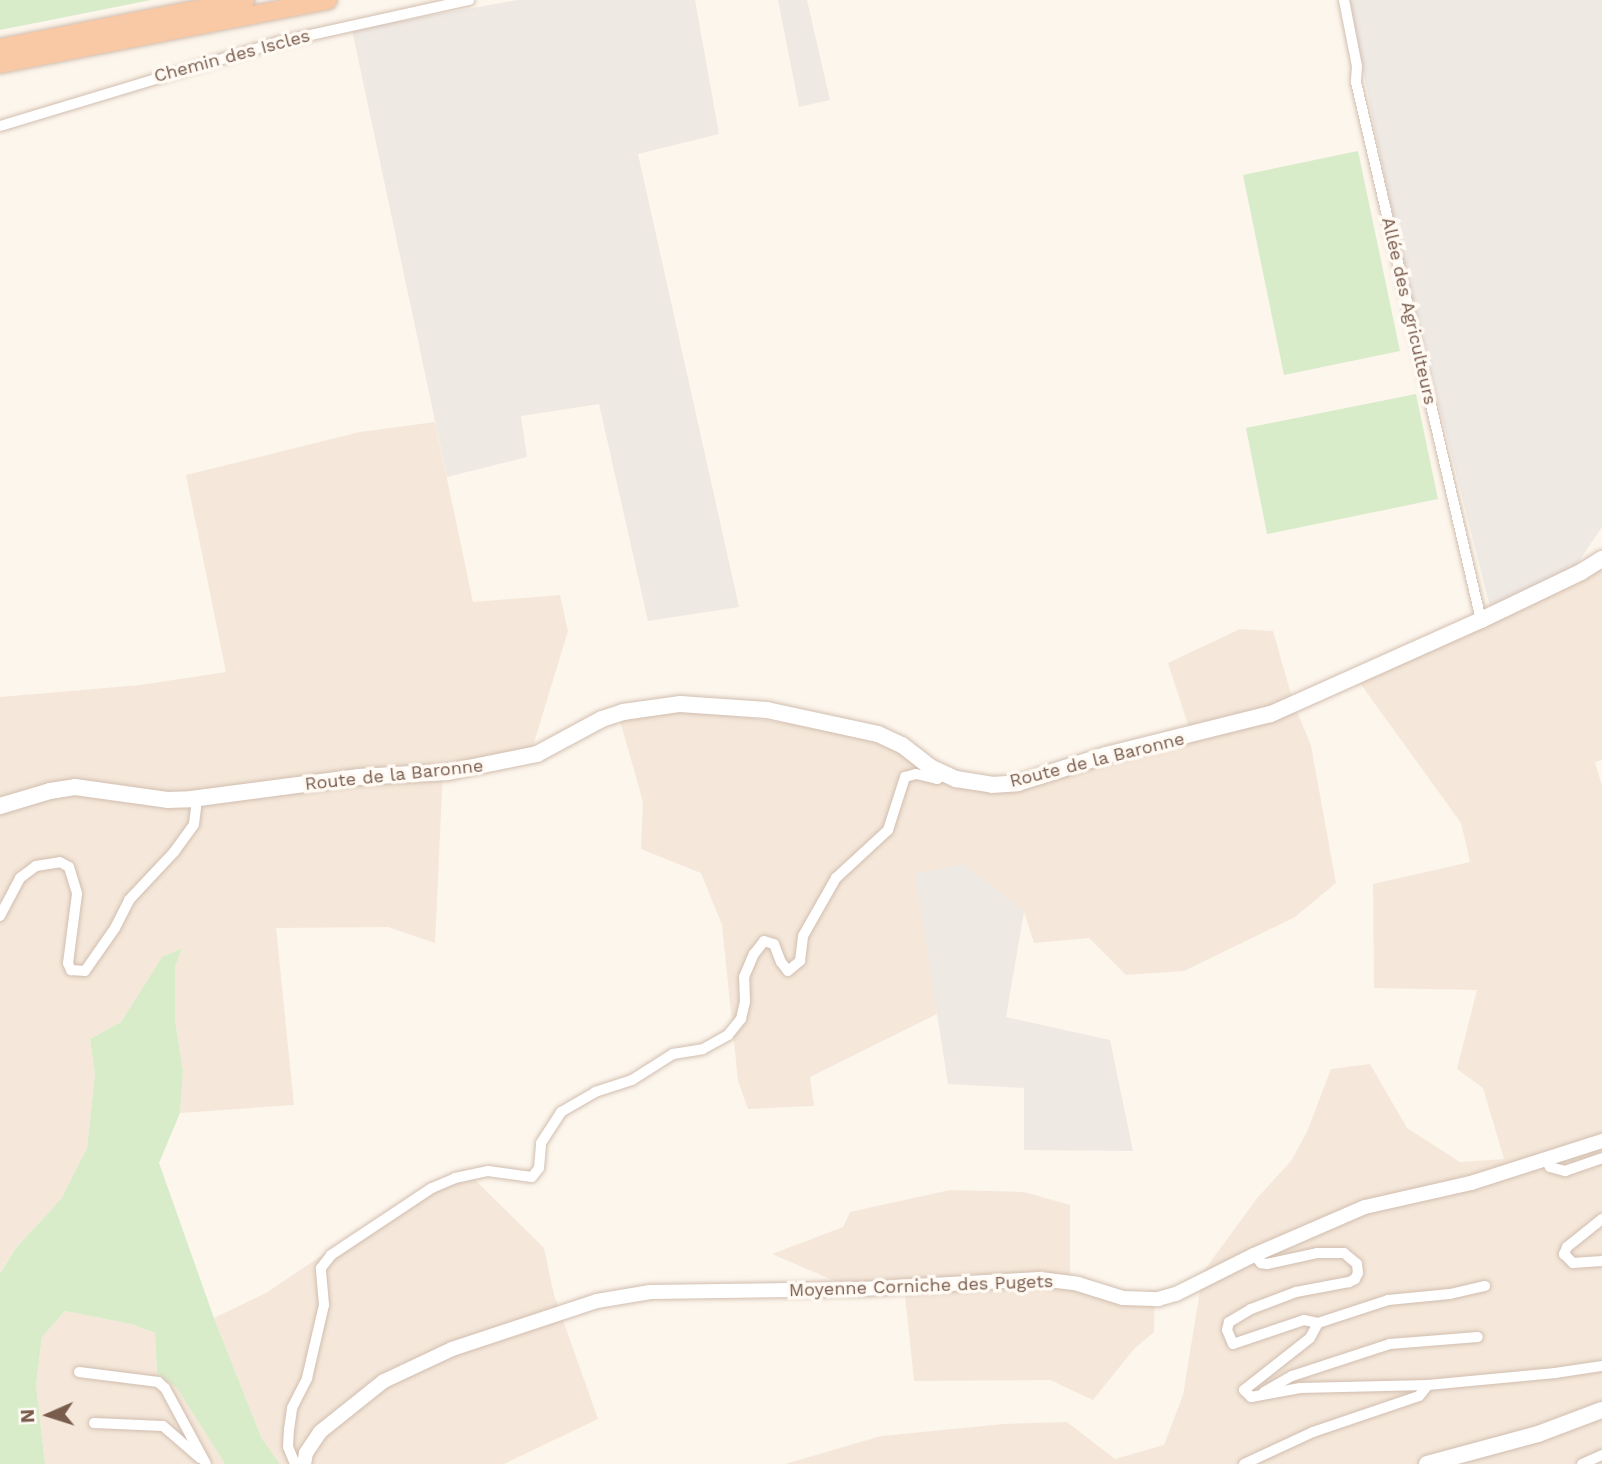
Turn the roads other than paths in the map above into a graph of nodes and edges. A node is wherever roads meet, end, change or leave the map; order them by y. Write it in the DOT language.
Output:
graph roads {
  1 [pos="244,0"];
  2 [pos="328,0"];
  3 [pos="469,0"];
  4 [pos="1344,0"];
  5 [pos="0,48"];
  6 [pos="0,64"];
  7 [pos="0,126"];
  8 [pos="1602,559"];
  9 [pos="1481,620"];
  10 [pos="945,774"];
  11 [pos="197,799"];
  12 [pos="0,806"];
  13 [pos="0,916"];
  14 [pos="1602,1141"];
  15 [pos="1602,1158"];
  16 [pos="1546,1160"];
  17 [pos="1602,1219"];
  18 [pos="1254,1255"];
  19 [pos="1602,1261"];
  20 [pos="1485,1286"];
  21 [pos="1318,1322"];
  22 [pos="1478,1338"];
  23 [pos="1602,1366"];
  24 [pos="79,1372"];
  25 [pos="1428,1385"];
  26 [pos="1259,1396"];
  27 [pos="1602,1410"];
  28 [pos="94,1423"];
  29 [pos="1602,1455"];
  30 [pos="206,1463"];
  31 [pos="295,1464"];
  32 [pos="304,1464"];
  33 [pos="1244,1464"];
  34 [pos="1427,1464"];
  35 [pos="1582,1464"];
  1 -- 5 [label="highway"];
  2 -- 6 [label="highway"];
  3 -- 7 [label="street, Chemin des Iscles"];
  4 -- 9 [label="street, Allée des Agriculteurs"];
  8 -- 9 [label="main road, Route de la Baronne"];
  9 -- 10 [label="main road, Route de la Baronne"];
  10 -- 11 [label="main road, Route de la Baronne"];
  10 -- 31 [label="street"];
  11 -- 12 [label="main road, Route de la Baronne"];
  11 -- 13 [label="street"];
  14 -- 16 [label="street, Moyenne Corniche des Pugets"];
  15 -- 16 [label="street"];
  16 -- 18 [label="street, Moyenne Corniche des Pugets"];
  17 -- 19 [label="street"];
  18 -- 21 [label="street"];
  18 -- 32 [label="street, Moyenne Corniche des Pugets"];
  20 -- 21 [label="street"];
  21 -- 26 [label="street"];
  22 -- 26 [label="street"];
  23 -- 25 [label="street"];
  24 -- 30 [label="street"];
  25 -- 26 [label="street"];
  25 -- 33 [label="street"];
  27 -- 34 [label="main road"];
  28 -- 30 [label="street"];
  29 -- 35 [label="street"];
}
